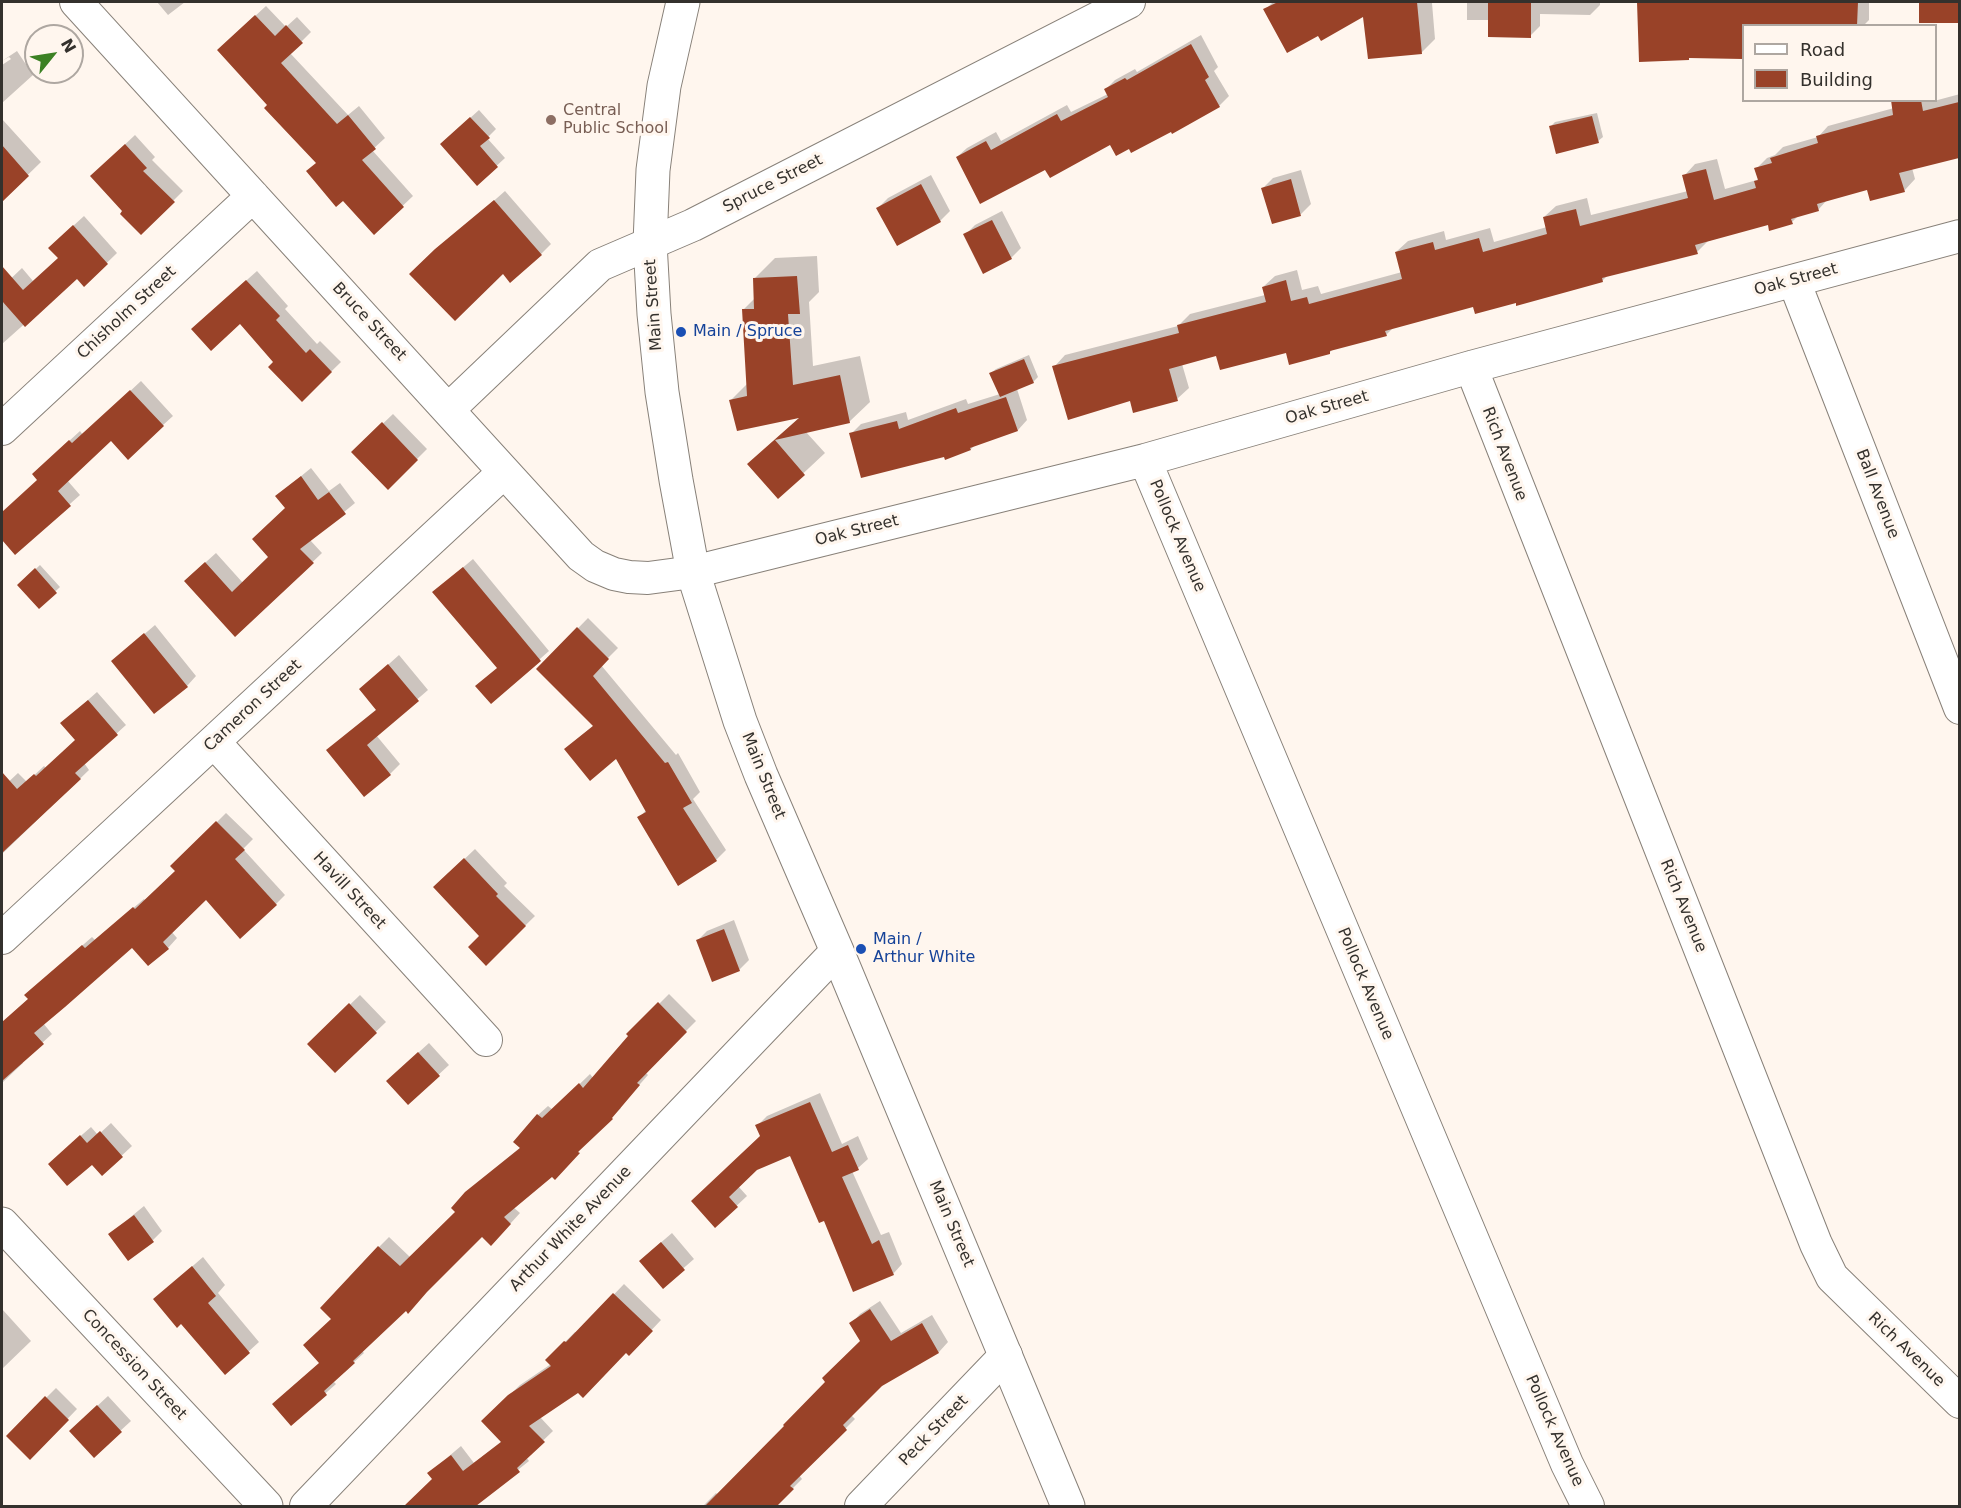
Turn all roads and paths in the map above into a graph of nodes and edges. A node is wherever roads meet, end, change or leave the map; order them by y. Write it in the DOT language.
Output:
graph roads {
  1 [pos="76,2"];
  2 [pos="683,2"];
  3 [pos="1129,2"];
  4 [pos="253,196"];
  5 [pos="1959,236"];
  6 [pos="650,243"];
  7 [pos="1794,281"];
  8 [pos="1471,367"];
  9 [pos="449,409"];
  10 [pos="2,429"];
  11 [pos="1145,460"];
  12 [pos="504,472"];
  13 [pos="693,572"];
  14 [pos="1959,708"];
  15 [pos="213,742"];
  16 [pos="2,938"];
  17 [pos="837,951"];
  18 [pos="486,1040"];
  19 [pos="2,1224"];
  20 [pos="1006,1355"];
  21 [pos="1959,1402"];
  22 [pos="266,1506"];
  23 [pos="306,1506"];
  24 [pos="861,1506"];
  25 [pos="1068,1506"];
  26 [pos="1588,1506"];
  1 -- 4 [label="street, Bruce Street"];
  2 -- 6 [label="main road, Main Street"];
  3 -- 6 [label="street, Spruce Street"];
  4 -- 9 [label="street, Bruce Street"];
  4 -- 10 [label="street, Chisholm Street"];
  5 -- 7 [label="street, Oak Street"];
  6 -- 9 [label="street, Spruce Street"];
  6 -- 13 [label="main road, Main Street"];
  7 -- 8 [label="street, Oak Street"];
  7 -- 14 [label="street, Ball Avenue"];
  8 -- 11 [label="street, Oak Street"];
  8 -- 21 [label="street, Rich Avenue"];
  9 -- 12 [label="street, Bruce Street"];
  11 -- 13 [label="street, Oak Street"];
  11 -- 26 [label="street, Pollock Avenue"];
  12 -- 13 [label="street, Bruce Street"];
  12 -- 15 [label="street, Cameron Street"];
  13 -- 17 [label="main road, Main Street"];
  15 -- 16 [label="street, Cameron Street"];
  15 -- 18 [label="street, Havill Street"];
  17 -- 20 [label="main road, Main Street"];
  17 -- 23 [label="street, Arthur White Avenue"];
  19 -- 22 [label="main road, Concession Street"];
  20 -- 24 [label="street, Peck Street"];
  20 -- 25 [label="main road, Main Street"];
}
